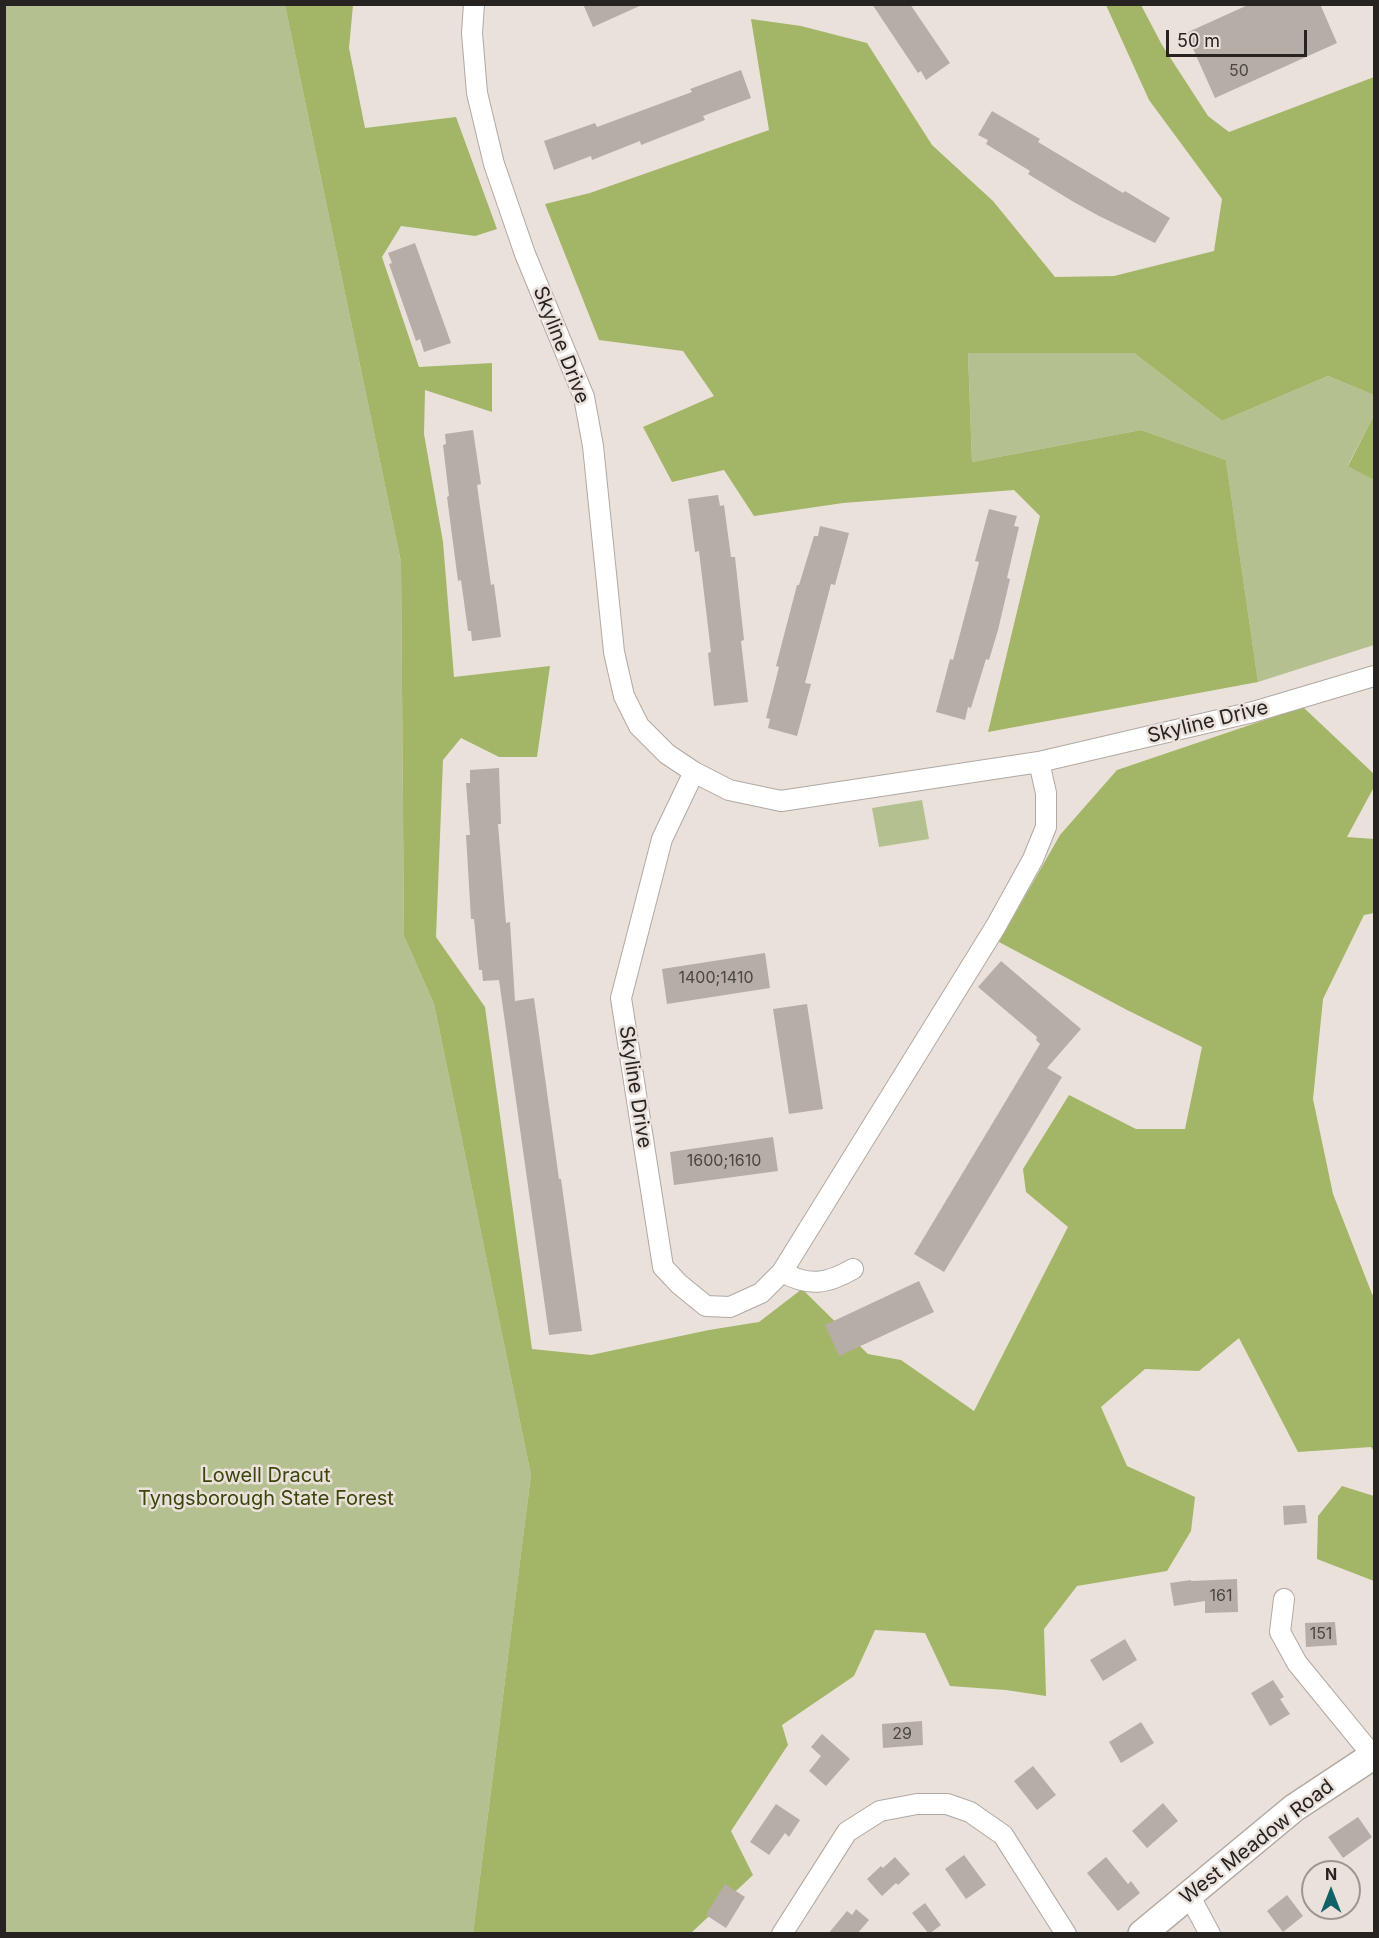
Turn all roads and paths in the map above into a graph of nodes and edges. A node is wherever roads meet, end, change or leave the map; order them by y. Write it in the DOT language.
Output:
graph roads {
  1 [pos="474,4"];
  2 [pos="1374,676"];
  3 [pos="1039,762"];
  4 [pos="694,772"];
  5 [pos="854,1269"];
  6 [pos="782,1272"];
  7 [pos="1284,1599"];
  8 [pos="1373,1756"];
  9 [pos="1189,1895"];
  10 [pos="782,1934"];
  11 [pos="1066,1934"];
  12 [pos="1142,1934"];
  13 [pos="1210,1934"];
  1 -- 4 [label="street, Skyline Drive"];
  2 -- 3 [label="street, Skyline Drive"];
  3 -- 4 [label="street, Skyline Drive"];
  3 -- 6 [label="street, Skyline Drive"];
  4 -- 6 [label="street, Skyline Drive"];
  5 -- 6 [label="street"];
  7 -- 8 [label="street"];
  8 -- 9 [label="street, West Meadow Road"];
  9 -- 12 [label="street, West Meadow Road"];
  9 -- 13 [label="street"];
  10 -- 11 [label="street"];
}
